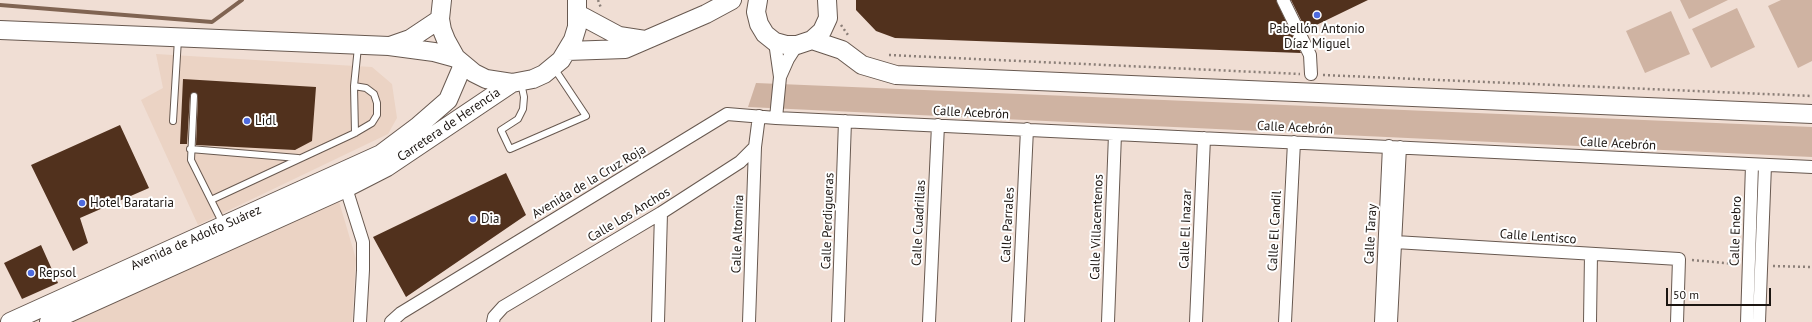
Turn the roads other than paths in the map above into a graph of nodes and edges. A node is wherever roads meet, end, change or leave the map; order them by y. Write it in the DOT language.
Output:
graph roads {
  1 [pos="442,0"];
  2 [pos="827,0"];
  3 [pos="1283,0"];
  4 [pos="728,3"];
  5 [pos="757,6"];
  6 [pos="578,7"];
  7 [pos="828,18"];
  8 [pos="440,19"];
  9 [pos="0,30"];
  10 [pos="178,38"];
  11 [pos="648,40"];
  12 [pos="775,42"];
  13 [pos="804,43"];
  14 [pos="358,45"];
  15 [pos="389,46"];
  16 [pos="842,50"];
  17 [pos="567,51"];
  18 [pos="460,62"];
  19 [pos="553,67"];
  20 [pos="1311,74"];
  21 [pos="780,77"];
  22 [pos="517,82"];
  23 [pos="354,86"];
  24 [pos="194,96"];
  25 [pos="1812,114"];
  26 [pos="759,116"];
  27 [pos="776,118"];
  28 [pos="173,121"];
  29 [pos="845,121"];
  30 [pos="938,125"];
  31 [pos="1027,130"];
  32 [pos="355,133"];
  33 [pos="1115,134"];
  34 [pos="1204,138"];
  35 [pos="1294,142"];
  36 [pos="755,147"];
  37 [pos="1394,147"];
  38 [pos="190,148"];
  39 [pos="300,158"];
  40 [pos="384,160"];
  41 [pos="1752,165"];
  42 [pos="1765,165"];
  43 [pos="1812,167"];
  44 [pos="346,188"];
  45 [pos="211,200"];
  46 [pos="661,213"];
  47 [pos="224,226"];
  48 [pos="1395,242"];
  49 [pos="1591,254"];
  50 [pos="10,322"];
  51 [pos="49,322"];
  52 [pos="360,322"];
  53 [pos="391,322"];
  54 [pos="493,322"];
  55 [pos="658,322"];
  56 [pos="749,322"];
  57 [pos="838,322"];
  58 [pos="929,322"];
  59 [pos="1018,322"];
  60 [pos="1108,322"];
  61 [pos="1196,322"];
  62 [pos="1285,322"];
  63 [pos="1381,322"];
  64 [pos="1391,322"];
  65 [pos="1590,322"];
  66 [pos="1677,322"];
  67 [pos="1747,322"];
  68 [pos="1759,322"];
  1 -- 8 [label="main road"];
  2 -- 7 [label="main road"];
  3 -- 20 [label="street"];
  4 -- 5 [label="main road"];
  4 -- 11 [label="main road"];
  5 -- 12 [label="main road"];
  6 -- 11 [label="main road"];
  6 -- 17 [label="main road, Carretera de Herencia"];
  7 -- 13 [label="main road"];
  7 -- 16 [label="main road"];
  8 -- 15 [label="main road"];
  8 -- 18 [label="main road"];
  9 -- 10 [label="main road"];
  10 -- 14 [label="main road"];
  10 -- 28 [label="lane"];
  11 -- 17 [label="main road"];
  12 -- 13 [label="main road"];
  12 -- 21 [label="street"];
  13 -- 16 [label="main road"];
  13 -- 21 [label="street"];
  14 -- 15 [label="main road"];
  14 -- 23 [label="lane"];
  15 -- 18 [label="main road"];
  16 -- 25 [label="main road"];
  17 -- 19 [label="main road, Carretera de Herencia"];
  18 -- 22 [label="main road"];
  18 -- 40 [label="main road, Carretera de Herencia"];
  19 -- 22 [label="main road, Carretera de Herencia"];
  19 -- 22 [label="lane"];
  21 -- 27 [label="street"];
  22 -- 40 [label="main road, Carretera de Herencia"];
  23 -- 32 [label="lane"];
  23 -- 32 [label="lane"];
  24 -- 38 [label="lane"];
  26 -- 27 [label="street, Avenida de la Cruz Roja"];
  26 -- 36 [label="street"];
  26 -- 53 [label="street, Avenida de la Cruz Roja"];
  27 -- 29 [label="street, Calle Acebrón"];
  29 -- 30 [label="street, Calle Acebrón"];
  29 -- 57 [label="street, Calle Perdigueras"];
  30 -- 31 [label="street, Calle Acebrón"];
  30 -- 58 [label="street, Calle Cuadrillas"];
  31 -- 33 [label="street, Calle Acebrón"];
  31 -- 59 [label="street, Calle Parrales"];
  32 -- 39 [label="lane"];
  33 -- 34 [label="street, Calle Acebrón"];
  33 -- 60 [label="street, Calle Villacentenos"];
  34 -- 35 [label="street, Calle Acebrón"];
  34 -- 61 [label="street, Calle El Inazar"];
  35 -- 37 [label="street, Calle Acebrón"];
  35 -- 62 [label="street, Calle El Candil"];
  36 -- 46 [label="street, Calle Los Anchos"];
  36 -- 56 [label="street, Calle Altomira"];
  37 -- 41 [label="street, Calle Acebrón"];
  37 -- 48 [label="street, Calle Taray"];
  37 -- 63 [label="street, Calle Taray"];
  38 -- 39 [label="lane"];
  38 -- 45 [label="lane"];
  39 -- 45 [label="lane"];
  40 -- 44 [label="main road, Avenida de Adolfo Suárez"];
  40 -- 47 [label="main road, Avenida de Adolfo Suárez"];
  41 -- 42 [label="street, Calle Acebrón"];
  41 -- 67 [label="street, Calle Enebro"];
  42 -- 43 [label="street, Calle Acebrón"];
  42 -- 68 [label="street, Calle Enebro"];
  44 -- 51 [label="main road, Avenida de Adolfo Suárez"];
  44 -- 52 [label="street"];
  45 -- 47 [label="lane"];
  46 -- 54 [label="street, Calle Los Anchos"];
  46 -- 55 [label="street"];
  47 -- 50 [label="main road, Avenida de Adolfo Suárez"];
  48 -- 49 [label="street, Calle Lentisco"];
  48 -- 64 [label="street, Calle Taray"];
  49 -- 65 [label="street"];
  49 -- 66 [label="street, Calle Lentisco"];
}
